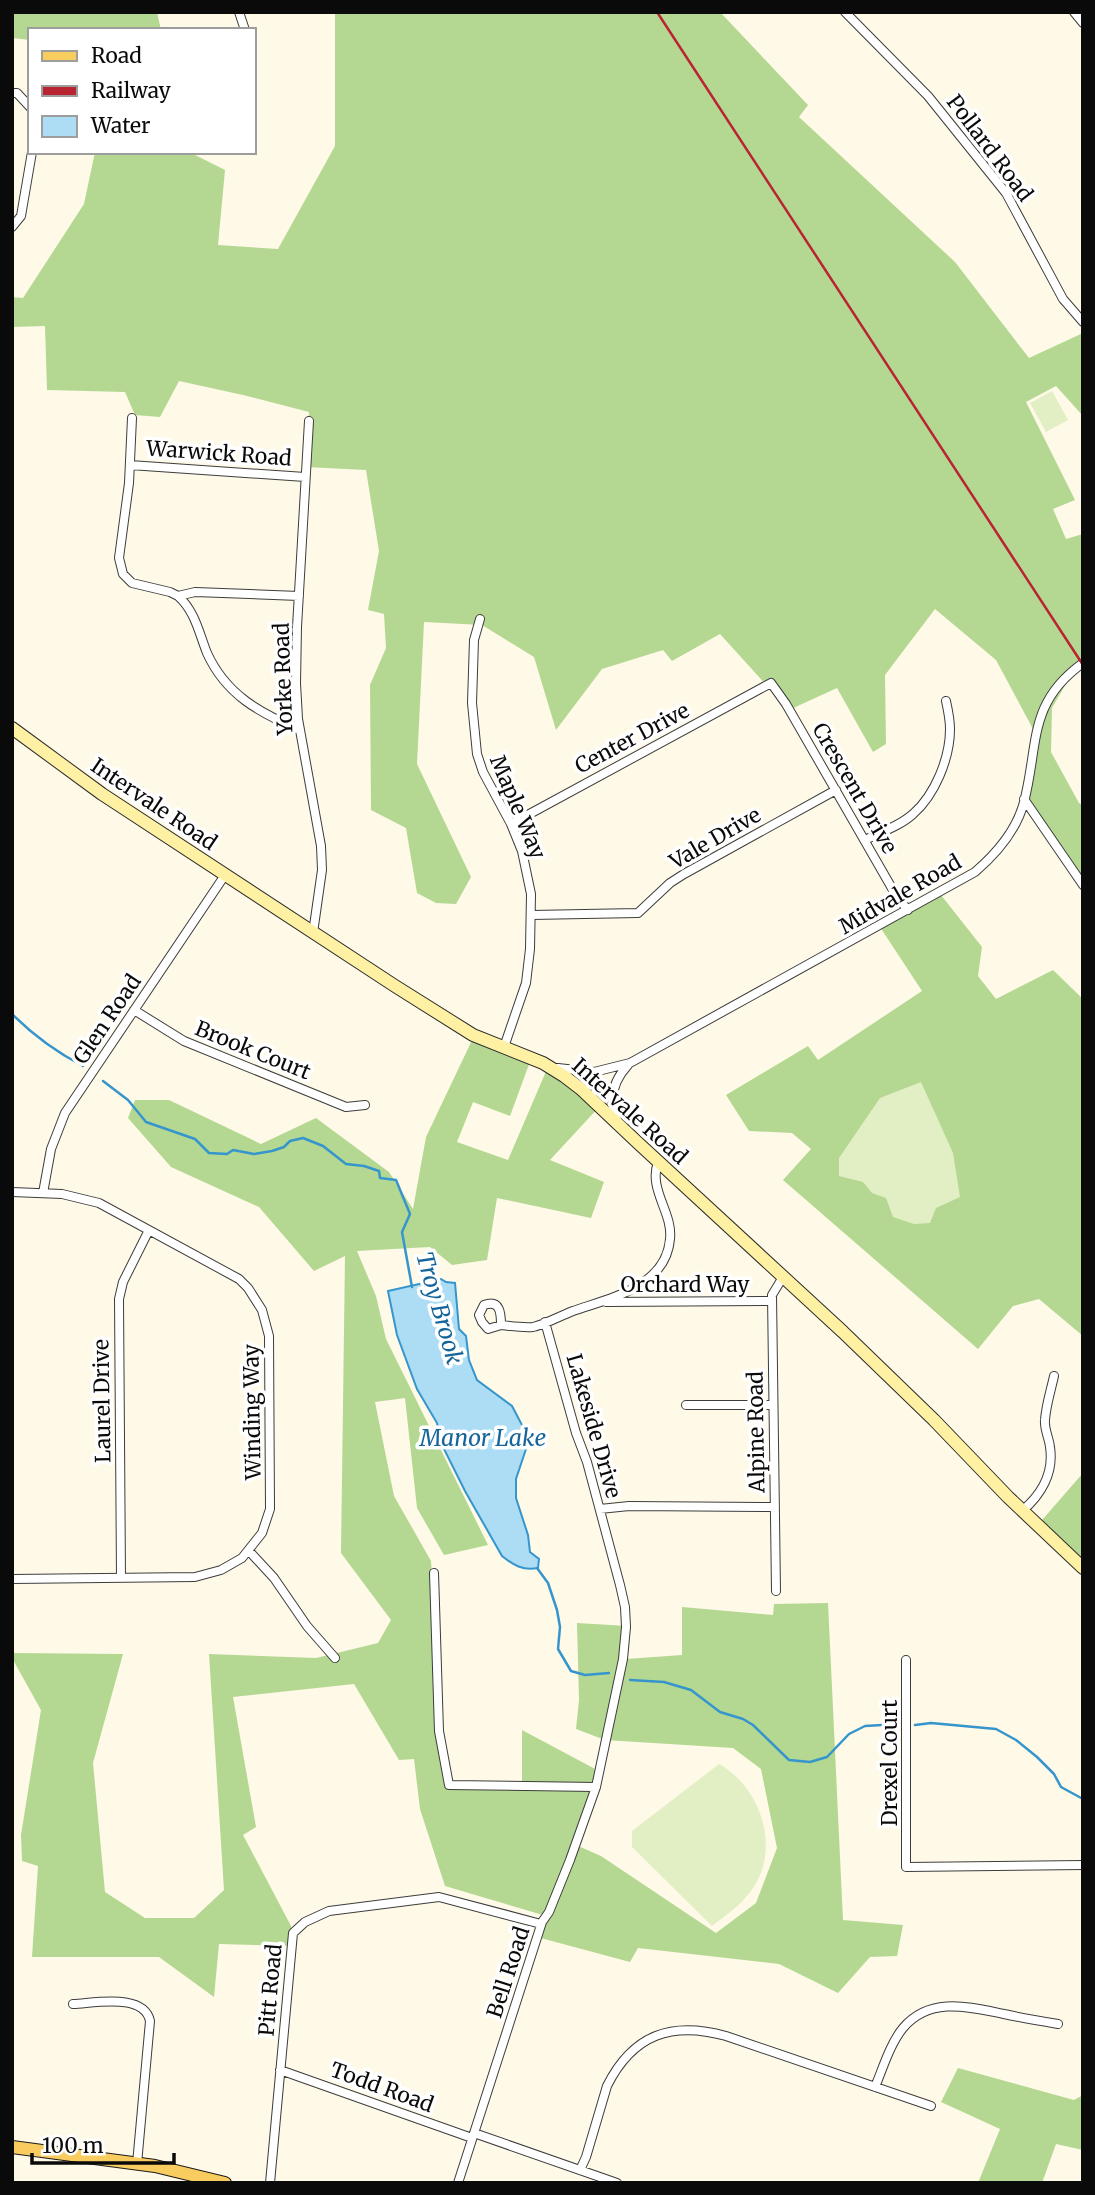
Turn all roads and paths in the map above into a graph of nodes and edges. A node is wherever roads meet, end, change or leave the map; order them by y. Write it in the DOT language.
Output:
graph roads {
  1 [pos="845,12"];
  2 [pos="1074,12"];
  3 [pos="1083,23"];
  4 [pos="12,93"];
  5 [pos="28,105"];
  6 [pos="32,154"];
  7 [pos="12,227"];
  8 [pos="1083,322"];
  9 [pos="132,418"];
  10 [pos="309,421"];
  11 [pos="130,465"];
  12 [pos="305,477"];
  13 [pos="178,596"];
  14 [pos="299,596"];
  15 [pos="480,619"];
  16 [pos="1083,663"];
  17 [pos="771,684"];
  18 [pos="946,701"];
  19 [pos="12,728"];
  20 [pos="300,730"];
  21 [pos="835,790"];
  22 [pos="1024,799"];
  23 [pos="511,824"];
  24 [pos="865,840"];
  25 [pos="225,875"];
  26 [pos="1083,885"];
  27 [pos="908,910"];
  28 [pos="531,915"];
  29 [pos="313,933"];
  30 [pos="134,1010"];
  31 [pos="504,1047"];
  32 [pos="542,1063"];
  33 [pos="630,1063"];
  34 [pos="365,1105"];
  35 [pos="620,1126"];
  36 [pos="658,1162"];
  37 [pos="12,1192"];
  38 [pos="43,1193"];
  39 [pos="149,1230"];
  40 [pos="783,1277"];
  41 [pos="771,1301"];
  42 [pos="599,1302"];
  43 [pos="545,1322"];
  44 [pos="501,1325"];
  45 [pos="1054,1376"];
  46 [pos="687,1405"];
  47 [pos="773,1405"];
  48 [pos="775,1507"];
  49 [pos="600,1509"];
  50 [pos="1022,1510"];
  51 [pos="249,1551"];
  52 [pos="1083,1568"];
  53 [pos="434,1573"];
  54 [pos="121,1578"];
  55 [pos="12,1579"];
  56 [pos="776,1591"];
  57 [pos="335,1658"];
  58 [pos="906,1660"];
  59 [pos="598,1775"];
  60 [pos="596,1787"];
  61 [pos="1083,1865"];
  62 [pos="541,1924"];
  63 [pos="73,2004"];
  64 [pos="1058,2024"];
  65 [pos="280,2070"];
  66 [pos="875,2087"];
  67 [pos="931,2106"];
  68 [pos="473,2135"];
  69 [pos="12,2147"];
  70 [pos="136,2164"];
  71 [pos="580,2170"];
  72 [pos="225,2183"];
  73 [pos="270,2183"];
  74 [pos="458,2183"];
  75 [pos="617,2183"];
  1 -- 8 [label="street, Pollard Road"];
  2 -- 3 [label="street"];
  4 -- 5 [label="street"];
  6 -- 7 [label="street"];
  9 -- 11 [label="street"];
  10 -- 12 [label="street, Yorke Road"];
  11 -- 12 [label="street, Warwick Road"];
  11 -- 13 [label="street"];
  12 -- 14 [label="street, Yorke Road"];
  13 -- 14 [label="street"];
  13 -- 20 [label="street"];
  14 -- 20 [label="street, Yorke Road"];
  15 -- 23 [label="street, Maple Way"];
  16 -- 22 [label="street, Midvale Road"];
  17 -- 21 [label="street, Crescent Drive"];
  17 -- 23 [label="street, Center Drive"];
  18 -- 24 [label="street"];
  19 -- 25 [label="street, Intervale Road"];
  20 -- 29 [label="street, Yorke Road"];
  21 -- 24 [label="street, Crescent Drive"];
  21 -- 28 [label="street, Vale Drive"];
  22 -- 26 [label="street"];
  22 -- 27 [label="street, Midvale Road"];
  23 -- 28 [label="street, Maple Way"];
  24 -- 27 [label="street, Crescent Drive"];
  25 -- 29 [label="street, Intervale Road"];
  25 -- 30 [label="street, Glen Road"];
  27 -- 33 [label="street, Midvale Road"];
  28 -- 31 [label="street, Maple Way"];
  29 -- 31 [label="street, Intervale Road"];
  30 -- 34 [label="street, Brook Court"];
  30 -- 38 [label="street, Glen Road"];
  31 -- 32 [label="street, Intervale Road"];
  32 -- 33 [label="street, Midvale Road"];
  32 -- 35 [label="street, Intervale Road"];
  33 -- 35 [label="street"];
  35 -- 36 [label="street, Intervale Road"];
  36 -- 40 [label="street, Intervale Road"];
  36 -- 42 [label="street"];
  37 -- 38 [label="street, Winding Way"];
  38 -- 39 [label="street, Winding Way"];
  39 -- 51 [label="street, Winding Way"];
  39 -- 54 [label="street, Laurel Drive"];
  40 -- 41 [label="street, Alpine Road"];
  40 -- 50 [label="street, Intervale Road"];
  41 -- 42 [label="street, Orchard Way"];
  41 -- 47 [label="street, Alpine Road"];
  42 -- 43 [label="street"];
  43 -- 44 [label="street"];
  43 -- 49 [label="street, Lakeside Drive"];
  45 -- 50 [label="street"];
  46 -- 47 [label="street"];
  47 -- 48 [label="street, Alpine Road"];
  48 -- 49 [label="street"];
  48 -- 56 [label="street, Alpine Road"];
  49 -- 59 [label="street, Lakeside Drive"];
  50 -- 52 [label="street, Intervale Road"];
  51 -- 54 [label="street, Winding Way"];
  51 -- 57 [label="street"];
  53 -- 60 [label="street"];
  54 -- 55 [label="street, Winding Way"];
  58 -- 61 [label="street, Drexel Court"];
  59 -- 60 [label="street, Bell Road"];
  60 -- 62 [label="street, Bell Road"];
  62 -- 65 [label="street, Pitt Road"];
  62 -- 68 [label="street, Bell Road"];
  63 -- 70 [label="street"];
  64 -- 66 [label="street"];
  65 -- 68 [label="street, Todd Road"];
  65 -- 73 [label="street, Pitt Road"];
  66 -- 67 [label="street"];
  66 -- 71 [label="street"];
  68 -- 71 [label="street, Todd Road"];
  68 -- 74 [label="street, Bell Road"];
  69 -- 70 [label="main road"];
  70 -- 72 [label="main road"];
  71 -- 75 [label="street, Todd Road"];
}
